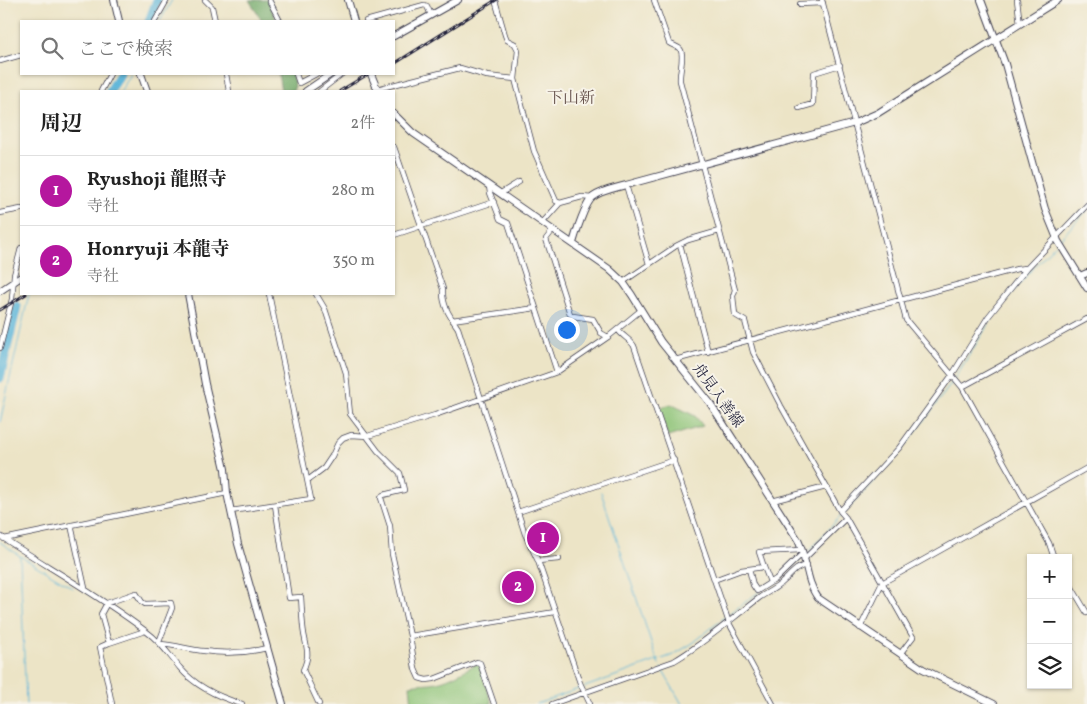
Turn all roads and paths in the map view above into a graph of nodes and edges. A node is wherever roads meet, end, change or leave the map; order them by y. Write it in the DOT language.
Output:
graph roads {
  1 [pos="114,0"];
  2 [pos="162,0"];
  3 [pos="167,0"];
  4 [pos="206,0"];
  5 [pos="269,0"];
  6 [pos="348,0"];
  7 [pos="458,0"];
  8 [pos="495,0"];
  9 [pos="654,0"];
  10 [pos="981,0"];
  11 [pos="1017,0"];
  12 [pos="1058,0"];
  13 [pos="822,2"];
  14 [pos="800,4"];
  15 [pos="162,9"];
  16 [pos="430,15"];
  17 [pos="119,20"];
  18 [pos="156,20"];
  19 [pos="215,20"];
  20 [pos="279,20"];
  21 [pos="354,20"];
  22 [pos="370,20"];
  23 [pos="1020,24"];
  24 [pos="395,35"];
  25 [pos="997,39"];
  26 [pos="20,55"];
  27 [pos="0,60"];
  28 [pos="840,65"];
  29 [pos="109,75"];
  30 [pos="141,75"];
  31 [pos="226,75"];
  32 [pos="296,75"];
  33 [pos="314,75"];
  34 [pos="330,75"];
  35 [pos="341,75"];
  36 [pos="371,75"];
  37 [pos="515,79"];
  38 [pos="102,90"];
  39 [pos="147,90"];
  40 [pos="229,90"];
  41 [pos="307,90"];
  42 [pos="321,90"];
  43 [pos="377,90"];
  44 [pos="799,108"];
  45 [pos="395,115"];
  46 [pos="855,123"];
  47 [pos="395,150"];
  48 [pos="702,165"];
  49 [pos="519,182"];
  50 [pos="489,185"];
  51 [pos="626,185"];
  52 [pos="501,193"];
  53 [pos="592,198"];
  54 [pos="494,202"];
  55 [pos="560,203"];
  56 [pos="1087,205"];
  57 [pos="20,209"];
  58 [pos="0,213"];
  59 [pos="543,222"];
  60 [pos="422,226"];
  61 [pos="554,230"];
  62 [pos="719,231"];
  63 [pos="395,235"];
  64 [pos="1056,237"];
  65 [pos="573,243"];
  66 [pos="680,244"];
  67 [pos="20,253"];
  68 [pos="649,264"];
  69 [pos="1026,268"];
  70 [pos="1087,273"];
  71 [pos="1080,276"];
  72 [pos="20,278"];
  73 [pos="14,282"];
  74 [pos="623,282"];
  75 [pos="1087,288"];
  76 [pos="0,291"];
  77 [pos="188,295"];
  78 [pos="269,295"];
  79 [pos="317,295"];
  80 [pos="902,300"];
  81 [pos="536,308"];
  82 [pos="640,310"];
  83 [pos="1087,318"];
  84 [pos="452,320"];
  85 [pos="618,330"];
  86 [pos="608,337"];
  87 [pos="749,341"];
  88 [pos="0,348"];
  89 [pos="708,352"];
  90 [pos="675,360"];
  91 [pos="557,372"];
  92 [pos="952,375"];
  93 [pos="962,387"];
  94 [pos="482,399"];
  95 [pos="368,436"];
  96 [pos="674,460"];
  97 [pos="1087,468"];
  98 [pos="308,480"];
  99 [pos="826,487"];
  100 [pos="227,493"];
  101 [pos="772,501"];
  102 [pos="1026,503"];
  103 [pos="275,506"];
  104 [pos="840,511"];
  105 [pos="231,512"];
  106 [pos="518,512"];
  107 [pos="846,518"];
  108 [pos="71,525"];
  109 [pos="2,538"];
  110 [pos="1052,554"];
  111 [pos="804,557"];
  112 [pos="559,559"];
  113 [pos="538,561"];
  114 [pos="764,567"];
  115 [pos="749,569"];
  116 [pos="714,580"];
  117 [pos="770,582"];
  118 [pos="882,583"];
  119 [pos="85,588"];
  120 [pos="1072,588"];
  121 [pos="107,604"];
  122 [pos="555,612"];
  123 [pos="1087,613"];
  124 [pos="729,623"];
  125 [pos="860,628"];
  126 [pos="145,631"];
  127 [pos="410,636"];
  128 [pos="108,643"];
  129 [pos="160,643"];
  130 [pos="267,648"];
  131 [pos="900,654"];
  132 [pos="584,693"];
  133 [pos="980,701"];
  134 [pos="112,704"];
  135 [pos="242,704"];
  136 [pos="283,704"];
  137 [pos="319,704"];
  138 [pos="494,704"];
  139 [pos="552,704"];
  140 [pos="590,704"];
  141 [pos="774,704"];
  142 [pos="994,704"];
  1 -- 17 [label="street"];
  2 -- 15 [label="street"];
  3 -- 15 [label="street"];
  4 -- 19 [label="street"];
  5 -- 20 [label="street"];
  6 -- 21 [label="street"];
  7 -- 16 [label="street"];
  8 -- 37 [label="street"];
  9 -- 48 [label="street"];
  10 -- 25 [label="street"];
  11 -- 23 [label="street"];
  12 -- 23 [label="street"];
  13 -- 14 [label="street"];
  13 -- 28 [label="street"];
  15 -- 18 [label="street"];
  16 -- 22 [label="street"];
  16 -- 24 [label="street"];
  23 -- 25 [label="street"];
  25 -- 46 [label="street"];
  25 -- 64 [label="street"];
  26 -- 27 [label="street"];
  28 -- 44 [label="street"];
  28 -- 46 [label="street"];
  29 -- 38 [label="street"];
  30 -- 39 [label="street"];
  31 -- 40 [label="street"];
  32 -- 33 [label="street"];
  34 -- 41 [label="street"];
  35 -- 42 [label="street"];
  36 -- 43 [label="street"];
  37 -- 43 [label="street"];
  37 -- 55 [label="street"];
  45 -- 50 [label="street, 舟見入善線"];
  46 -- 48 [label="street"];
  46 -- 80 [label="street"];
  47 -- 60 [label="street"];
  48 -- 51 [label="street"];
  48 -- 62 [label="street"];
  49 -- 52 [label="street"];
  50 -- 52 [label="street, 舟見入善線"];
  50 -- 54 [label="street"];
  51 -- 53 [label="street"];
  51 -- 68 [label="street"];
  52 -- 59 [label="street, 舟見入善線"];
  53 -- 55 [label="street"];
  53 -- 65 [label="street"];
  54 -- 60 [label="street"];
  54 -- 81 [label="street"];
  55 -- 59 [label="street"];
  56 -- 64 [label="street"];
  57 -- 58 [label="street"];
  59 -- 61 [label="street, 舟見入善線"];
  60 -- 63 [label="street"];
  60 -- 84 [label="street"];
  61 -- 65 [label="street, 舟見入善線"];
  61 -- 86 [label="street"];
  62 -- 66 [label="street"];
  62 -- 87 [label="street"];
  64 -- 69 [label="street"];
  64 -- 71 [label="street"];
  65 -- 74 [label="street, 舟見入善線"];
  66 -- 68 [label="street"];
  66 -- 89 [label="street"];
  67 -- 73 [label="street"];
  68 -- 74 [label="street"];
  69 -- 80 [label="street"];
  69 -- 92 [label="street"];
  70 -- 71 [label="street"];
  71 -- 75 [label="street"];
  72 -- 73 [label="street"];
  73 -- 76 [label="street"];
  73 -- 88 [label="street"];
  74 -- 82 [label="street, 舟見入善線"];
  77 -- 100 [label="street"];
  78 -- 98 [label="street"];
  79 -- 95 [label="street"];
  80 -- 87 [label="street"];
  80 -- 92 [label="street"];
  81 -- 84 [label="street"];
  81 -- 91 [label="street"];
  82 -- 85 [label="street"];
  82 -- 90 [label="street, 舟見入善線"];
  83 -- 93 [label="street"];
  84 -- 94 [label="street"];
  85 -- 86 [label="street"];
  85 -- 96 [label="street"];
  86 -- 91 [label="street"];
  87 -- 89 [label="street"];
  87 -- 99 [label="street"];
  89 -- 90 [label="street"];
  90 -- 101 [label="street, 舟見入善線"];
  91 -- 94 [label="street"];
  92 -- 93 [label="street"];
  92 -- 104 [label="street"];
  93 -- 102 [label="street"];
  94 -- 95 [label="street"];
  94 -- 106 [label="street"];
  95 -- 98 [label="street"];
  95 -- 127 [label="street"];
  96 -- 106 [label="street"];
  96 -- 116 [label="street"];
  97 -- 102 [label="street"];
  98 -- 103 [label="street"];
  99 -- 101 [label="street"];
  99 -- 104 [label="street"];
  100 -- 105 [label="street"];
  100 -- 108 [label="street"];
  101 -- 111 [label="street, 舟見入善線"];
  102 -- 110 [label="street"];
  102 -- 118 [label="street"];
  103 -- 105 [label="street"];
  103 -- 137 [label="street"];
  104 -- 107 [label="street"];
  105 -- 130 [label="street"];
  106 -- 113 [label="street"];
  107 -- 111 [label="street"];
  107 -- 118 [label="street"];
  108 -- 109 [label="street"];
  108 -- 119 [label="street"];
  109 -- 119 [label="street"];
  111 -- 114 [label="street"];
  111 -- 117 [label="street"];
  111 -- 124 [label="street"];
  111 -- 125 [label="street, 舟見入善線"];
  112 -- 113 [label="street"];
  113 -- 122 [label="street"];
  114 -- 115 [label="street"];
  114 -- 117 [label="street"];
  115 -- 116 [label="street"];
  115 -- 117 [label="street"];
  116 -- 124 [label="street"];
  118 -- 125 [label="street"];
  118 -- 131 [label="street"];
  119 -- 121 [label="street"];
  120 -- 123 [label="street"];
  121 -- 126 [label="street"];
  121 -- 128 [label="street"];
  121 -- 129 [label="street"];
  122 -- 127 [label="street"];
  122 -- 132 [label="street"];
  124 -- 132 [label="street"];
  124 -- 141 [label="street"];
  125 -- 131 [label="street, 舟見入善線"];
  126 -- 128 [label="street"];
  126 -- 129 [label="street"];
  127 -- 138 [label="street"];
  128 -- 134 [label="street"];
  129 -- 130 [label="street"];
  129 -- 135 [label="street"];
  130 -- 136 [label="street"];
  131 -- 133 [label="street, 舟見入善線"];
  132 -- 139 [label="street"];
  132 -- 140 [label="street"];
  133 -- 142 [label="street, 舟見入善線"];
}
